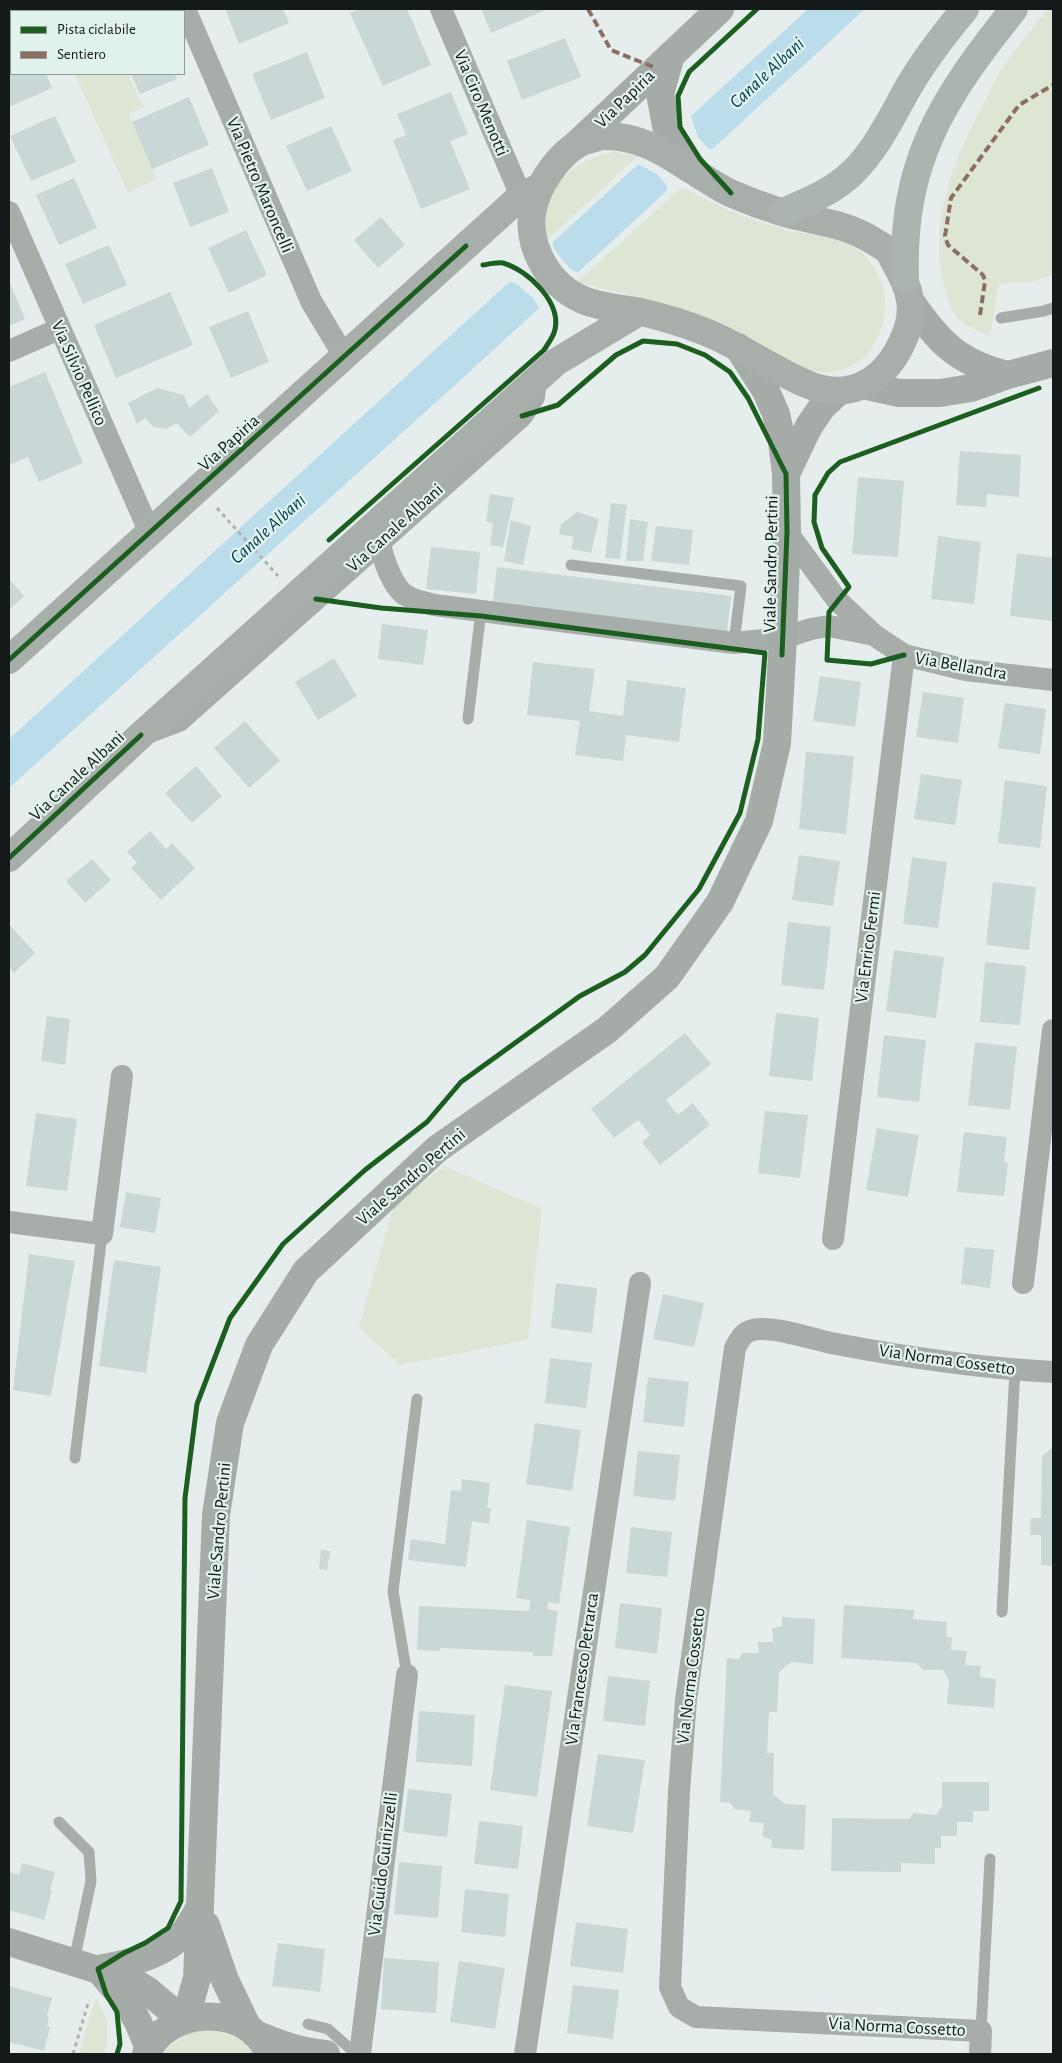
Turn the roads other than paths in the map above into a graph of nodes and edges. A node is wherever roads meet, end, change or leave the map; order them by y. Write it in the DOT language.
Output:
graph roads {
  1 [pos="441,9"];
  2 [pos="720,9"];
  3 [pos="965,9"];
  4 [pos="1014,9"];
  5 [pos="185,11"];
  6 [pos="672,53"];
  7 [pos="577,144"];
  8 [pos="690,169"];
  9 [pos="530,192"];
  10 [pos="9,212"];
  11 [pos="782,212"];
  12 [pos="908,291"];
  13 [pos="1053,308"];
  14 [pos="640,312"];
  15 [pos="1001,318"];
  16 [pos="59,329"];
  17 [pos="738,347"];
  18 [pos="9,351"];
  19 [pos="344,356"];
  20 [pos="1053,363"];
  21 [pos="1008,375"];
  22 [pos="536,380"];
  23 [pos="851,388"];
  24 [pos="786,474"];
  25 [pos="786,532"];
  26 [pos="150,533"];
  27 [pos="380,542"];
  28 [pos="572,565"];
  29 [pos="481,611"];
  30 [pos="874,635"];
  31 [pos="783,638"];
  32 [pos="734,642"];
  33 [pos="904,655"];
  34 [pos="9,660"];
  35 [pos="1053,680"];
  36 [pos="468,719"];
  37 [pos="142,735"];
  38 [pos="9,858"];
  39 [pos="1053,1030"];
  40 [pos="122,1076"];
  41 [pos="9,1222"];
  42 [pos="102,1234"];
  43 [pos="833,1240"];
  44 [pos="640,1283"];
  45 [pos="1023,1283"];
  46 [pos="1014,1370"];
  47 [pos="1053,1372"];
  48 [pos="417,1400"];
  49 [pos="74,1458"];
  50 [pos="1002,1612"];
  51 [pos="407,1675"];
  52 [pos="59,1822"];
  53 [pos="990,1859"];
  54 [pos="200,1907"];
  55 [pos="9,1942"];
  56 [pos="86,1965"];
  57 [pos="184,2020"];
  58 [pos="308,2024"];
  59 [pos="981,2031"];
  60 [pos="257,2039"];
  61 [pos="148,2051"];
  62 [pos="326,2054"];
  63 [pos="358,2054"];
  64 [pos="525,2054"];
  65 [pos="980,2054"];
  1 -- 9 [label="street, Via Ciro Menotti"];
  2 -- 6 [label="main road, Via Papiria"];
  3 -- 11 [label="highway"];
  4 -- 12 [label="highway"];
  5 -- 19 [label="street, Via Pietro Maroncelli"];
  6 -- 7 [label="main road, Via Papiria"];
  6 -- 8 [label="main road, Via Papiria"];
  7 -- 8 [label="main road"];
  7 -- 9 [label="main road"];
  8 -- 11 [label="main road"];
  9 -- 14 [label="main road"];
  9 -- 19 [label="main road, Via Papiria"];
  10 -- 16 [label="street, Via Silvio Pellico"];
  11 -- 12 [label="main road"];
  12 -- 21 [label="main road"];
  12 -- 23 [label="main road"];
  13 -- 15 [label="lane"];
  14 -- 17 [label="main road"];
  14 -- 22 [label="main road, Via Canale Albani"];
  16 -- 18 [label="street"];
  16 -- 26 [label="street, Via Silvio Pellico"];
  17 -- 23 [label="main road"];
  17 -- 24 [label="main road, Viale Sandro Pertini"];
  19 -- 26 [label="main road, Via Papiria"];
  20 -- 21 [label="main road"];
  21 -- 23 [label="main road"];
  22 -- 27 [label="street, Via Canale Albani"];
  22 -- 37 [label="main road, Via Canale Albani"];
  23 -- 24 [label="main road, Viale Sandro Pertini"];
  24 -- 25 [label="main road, Viale Sandro Pertini"];
  25 -- 30 [label="street, Via Bellandra"];
  25 -- 31 [label="main road, Viale Sandro Pertini"];
  26 -- 34 [label="main road, Via Papiria"];
  27 -- 29 [label="street, Via Bellandra"];
  27 -- 37 [label="street, Via Canale Albani"];
  28 -- 32 [label="lane"];
  29 -- 32 [label="street, Via Bellandra"];
  29 -- 36 [label="lane"];
  30 -- 31 [label="street, Via Bellandra"];
  30 -- 33 [label="street, Via Bellandra"];
  31 -- 32 [label="street, Via Bellandra"];
  31 -- 54 [label="main road, Viale Sandro Pertini"];
  33 -- 35 [label="street, Via Bellandra"];
  33 -- 43 [label="street, Via Enrico Fermi"];
  37 -- 38 [label="main road, Via Canale Albani"];
  39 -- 45 [label="street"];
  40 -- 42 [label="street"];
  41 -- 42 [label="street"];
  42 -- 49 [label="lane"];
  44 -- 64 [label="street, Via Francesco Petrarca"];
  46 -- 47 [label="street, Via Norma Cossetto"];
  46 -- 50 [label="lane"];
  46 -- 59 [label="street, Via Norma Cossetto"];
  48 -- 51 [label="lane"];
  51 -- 63 [label="street, Via Guido Guinizzelli"];
  52 -- 56 [label="lane"];
  53 -- 59 [label="lane"];
  54 -- 56 [label="main road"];
  54 -- 57 [label="main road, Viale Sandro Pertini"];
  54 -- 60 [label="main road, Viale Sandro Pertini"];
  55 -- 56 [label="main road"];
  56 -- 57 [label="main road"];
  56 -- 61 [label="main road"];
  57 -- 60 [label="main road"];
  57 -- 61 [label="main road"];
  58 -- 63 [label="lane"];
  59 -- 65 [label="street, Via Norma Cossetto"];
  60 -- 62 [label="main road"];
}
